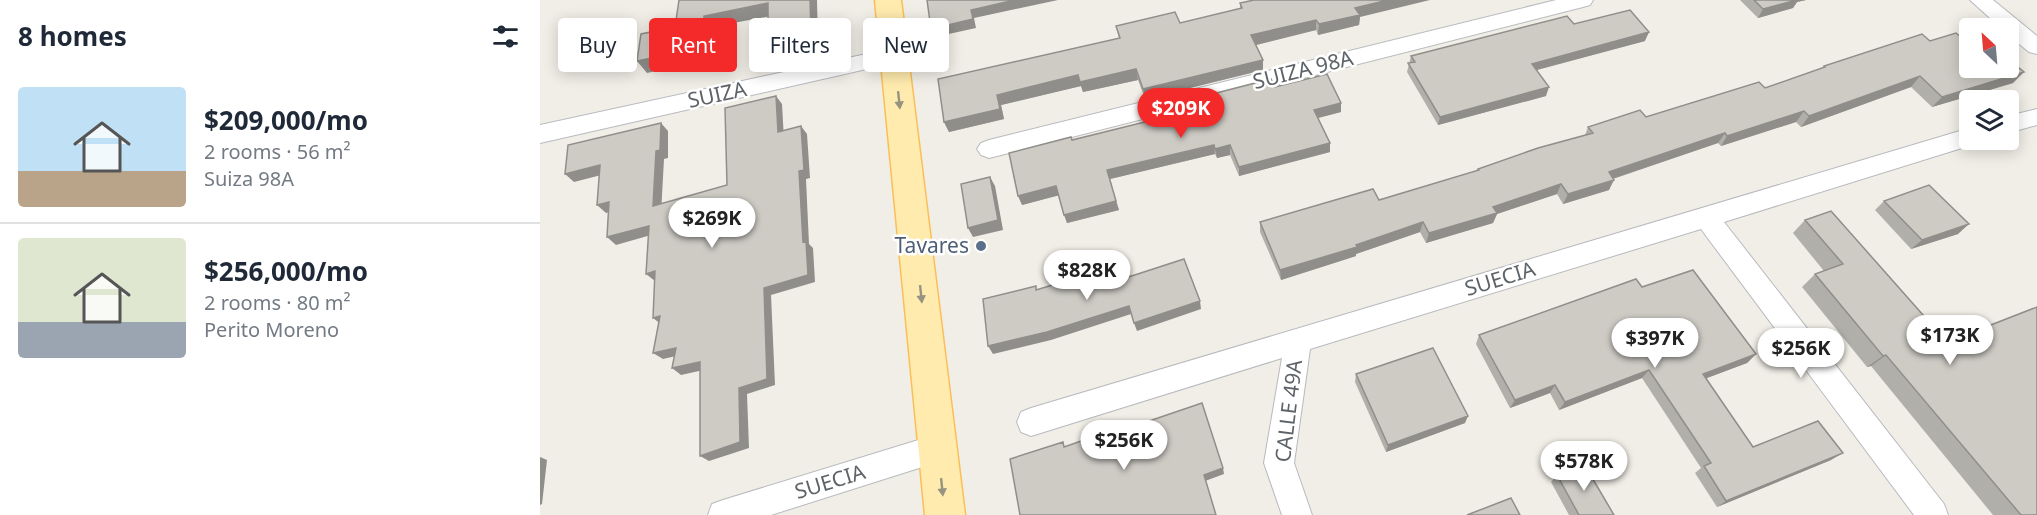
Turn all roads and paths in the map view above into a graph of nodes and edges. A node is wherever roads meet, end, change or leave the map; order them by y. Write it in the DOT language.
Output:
graph roads {
  1 [pos="888,0"];
  2 [pos="1583,0"];
  3 [pos="1980,0"];
  4 [pos="2000,0"];
  5 [pos="890,18"];
  6 [pos="2037,30"];
  7 [pos="2037,47"];
  8 [pos="863,63"];
  9 [pos="896,72"];
  10 [pos="2037,117"];
  11 [pos="2019,122"];
  12 [pos="540,134"];
  13 [pos="1959,140"];
  14 [pos="989,149"];
  15 [pos="1705,216"];
  16 [pos="1298,341"];
  17 [pos="1031,422"];
  18 [pos="938,448"];
  19 [pos="723,515"];
  20 [pos="945,515"];
  21 [pos="1297,515"];
  22 [pos="1933,515"];
  1 -- 5 [label="main road"];
  2 -- 14 [label="street, SUIZA 98A"];
  3 -- 7 [label="street"];
  4 -- 6 [label="street"];
  8 -- 12 [label="street, SUIZA"];
  9 -- 18 [label="main road, one-way"];
  10 -- 11 [label="street"];
  13 -- 15 [label="street, SUECIA"];
  15 -- 16 [label="street, SUECIA"];
  15 -- 22 [label="street"];
  16 -- 17 [label="street, SUECIA"];
  16 -- 21 [label="street, CALLE 49A"];
  18 -- 19 [label="street, SUECIA"];
  18 -- 20 [label="main road, one-way"];
}
